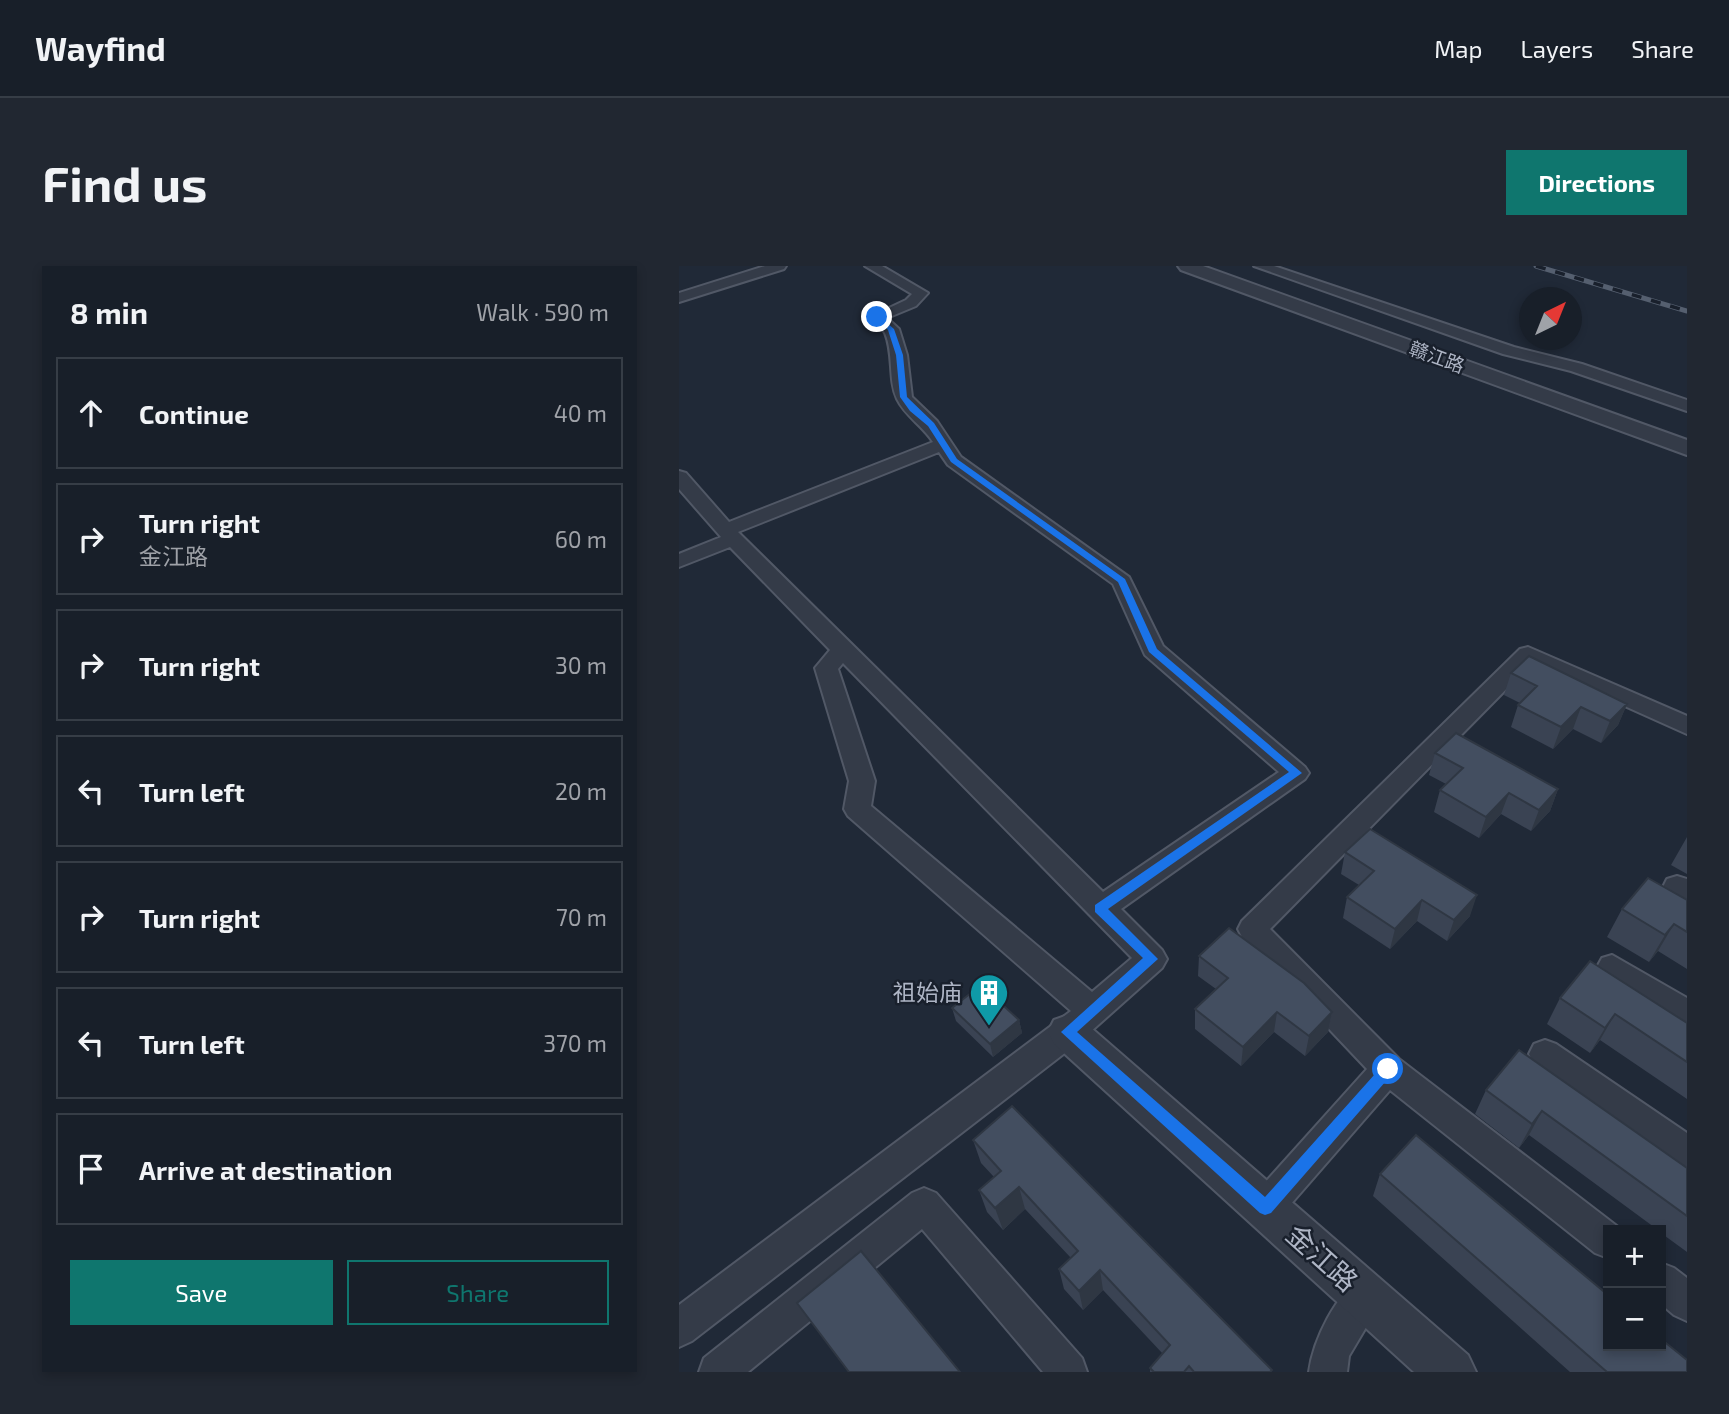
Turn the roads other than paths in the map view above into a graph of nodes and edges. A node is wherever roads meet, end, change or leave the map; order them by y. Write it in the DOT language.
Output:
graph roads {
  1 [pos="779,266"];
  2 [pos="872,266"];
  3 [pos="1187,266"];
  4 [pos="1261,266"];
  5 [pos="679,298"];
  6 [pos="1687,406"];
  7 [pos="943,444"];
  8 [pos="1687,448"];
  9 [pos="679,477"];
  10 [pos="730,535"];
  11 [pos="679,561"];
  12 [pos="843,650"];
  13 [pos="1687,726"];
  14 [pos="1100,909"];
  15 [pos="1612,967"];
  16 [pos="1687,1014"];
  17 [pos="1080,1022"];
  18 [pos="1545,1054"];
  19 [pos="1388,1069"];
  20 [pos="1687,1153"];
  21 [pos="1265,1208"];
  22 [pos="1603,1236"];
  23 [pos="1666,1285"];
  24 [pos="1366,1297"];
  25 [pos="1687,1301"];
  26 [pos="679,1328"];
  27 [pos="718,1372"];
  28 [pos="1068,1372"];
  29 [pos="1328,1372"];
  30 [pos="1451,1372"];
  1 -- 5 [label="street"];
  2 -- 7 [label="street"];
  3 -- 8 [label="street, 赣江路"];
  4 -- 6 [label="street"];
  7 -- 10 [label="street"];
  7 -- 14 [label="street"];
  9 -- 10 [label="street"];
  10 -- 11 [label="street"];
  10 -- 12 [label="street"];
  12 -- 14 [label="street"];
  12 -- 17 [label="street"];
  13 -- 19 [label="street"];
  14 -- 17 [label="street"];
  15 -- 16 [label="street"];
  17 -- 21 [label="street, 金江路"];
  17 -- 26 [label="street"];
  18 -- 20 [label="street"];
  19 -- 21 [label="street"];
  19 -- 22 [label="street"];
  21 -- 24 [label="street, 金江路"];
  23 -- 25 [label="street"];
  24 -- 29 [label="street"];
  24 -- 30 [label="street, 金江路"];
  27 -- 28 [label="street"];
}
